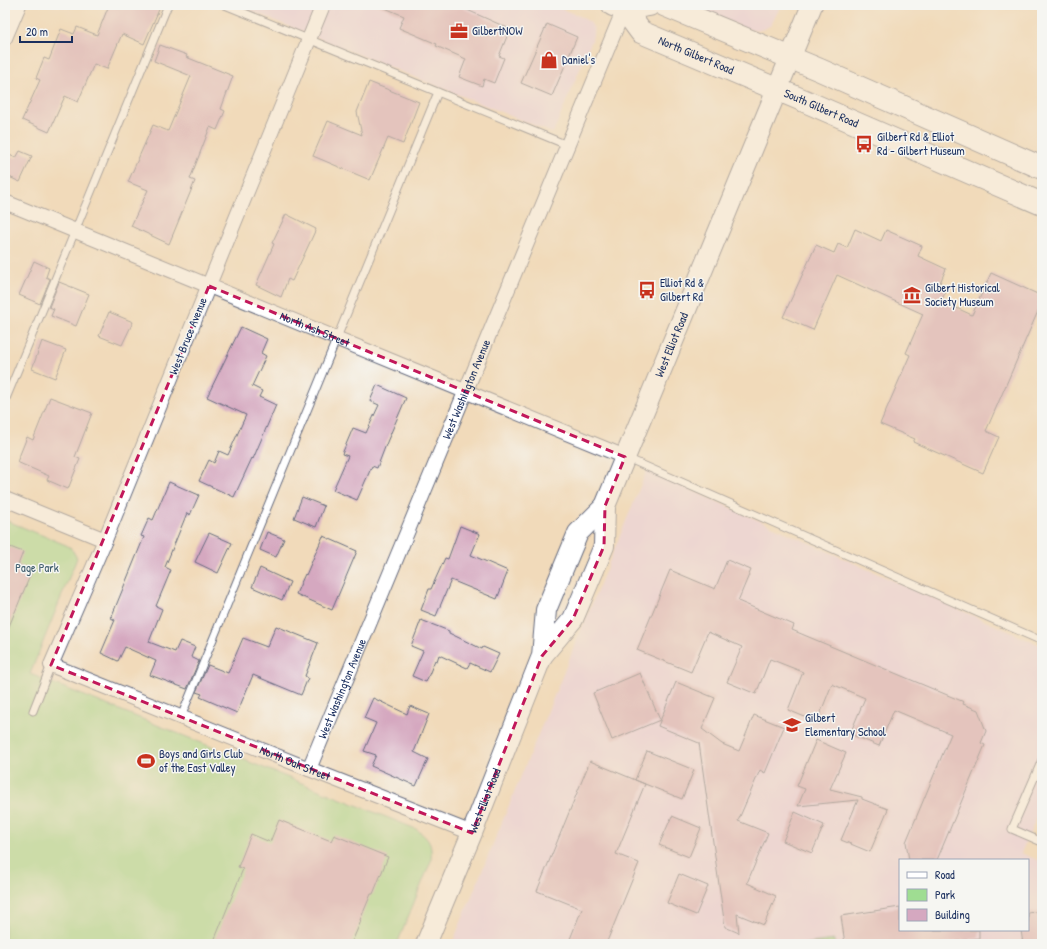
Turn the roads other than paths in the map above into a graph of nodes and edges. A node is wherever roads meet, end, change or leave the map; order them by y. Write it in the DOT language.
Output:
graph roads {
  1 [pos="19,5"];
  2 [pos="168,5"];
  3 [pos="225,5"];
  4 [pos="323,5"];
  5 [pos="650,5"];
  6 [pos="664,5"];
  7 [pos="812,5"];
  8 [pos="618,7"];
  9 [pos="5,38"];
  10 [pos="309,39"];
  11 [pos="784,73"];
  12 [pos="438,92"];
  13 [pos="567,145"];
  14 [pos="1042,168"];
  15 [pos="5,202"];
  16 [pos="1042,204"];
  17 [pos="75,231"];
  18 [pos="209,286"];
  19 [pos="337,338"];
  20 [pos="466,391"];
  21 [pos="5,401"];
  22 [pos="625,457"];
  23 [pos="5,499"];
  24 [pos="605,506"];
  25 [pos="105,540"];
  26 [pos="1042,641"];
  27 [pos="542,656"];
  28 [pos="51,665"];
  29 [pos="33,711"];
  30 [pos="181,717"];
  31 [pos="1042,760"];
  32 [pos="309,770"];
  33 [pos="472,833"];
  34 [pos="1042,842"];
  35 [pos="426,944"];
  1 -- 9 [label="street"];
  2 -- 17 [label="lane"];
  3 -- 10 [label="lane"];
  4 -- 10 [label="street, West Bruce Avenue"];
  5 -- 8 [label="main road"];
  6 -- 11 [label="main road"];
  7 -- 11 [label="main road, West Elliot Road"];
  8 -- 11 [label="main road, North Gilbert Road"];
  8 -- 13 [label="street, West Washington Avenue"];
  10 -- 12 [label="lane"];
  10 -- 18 [label="street, West Bruce Avenue"];
  11 -- 14 [label="main road"];
  11 -- 16 [label="main road, South Gilbert Road"];
  11 -- 22 [label="main road, West Elliot Road"];
  12 -- 13 [label="lane"];
  12 -- 19 [label="lane"];
  13 -- 20 [label="street, West Washington Avenue"];
  15 -- 17 [label="street, North Ash Street"];
  17 -- 18 [label="street, North Ash Street"];
  17 -- 21 [label="lane"];
  18 -- 19 [label="street, North Ash Street"];
  18 -- 25 [label="street, West Bruce Avenue"];
  19 -- 20 [label="street, North Ash Street"];
  19 -- 30 [label="lane"];
  20 -- 22 [label="street, North Ash Street"];
  20 -- 32 [label="street, West Washington Avenue"];
  22 -- 24 [label="main road, West Elliot Road"];
  22 -- 26 [label="lane"];
  23 -- 25 [label="street"];
  24 -- 27 [label="main road, West Elliot Road"];
  24 -- 27 [label="main road, West Elliot Road"];
  25 -- 28 [label="street, West Bruce Avenue"];
  27 -- 33 [label="main road, West Elliot Road"];
  28 -- 29 [label="lane"];
  28 -- 30 [label="street, North Oak Street"];
  30 -- 32 [label="street, North Oak Street"];
  31 -- 34 [label="lane"];
  32 -- 33 [label="street, North Oak Street"];
  33 -- 35 [label="main road, West Elliot Road"];
}
